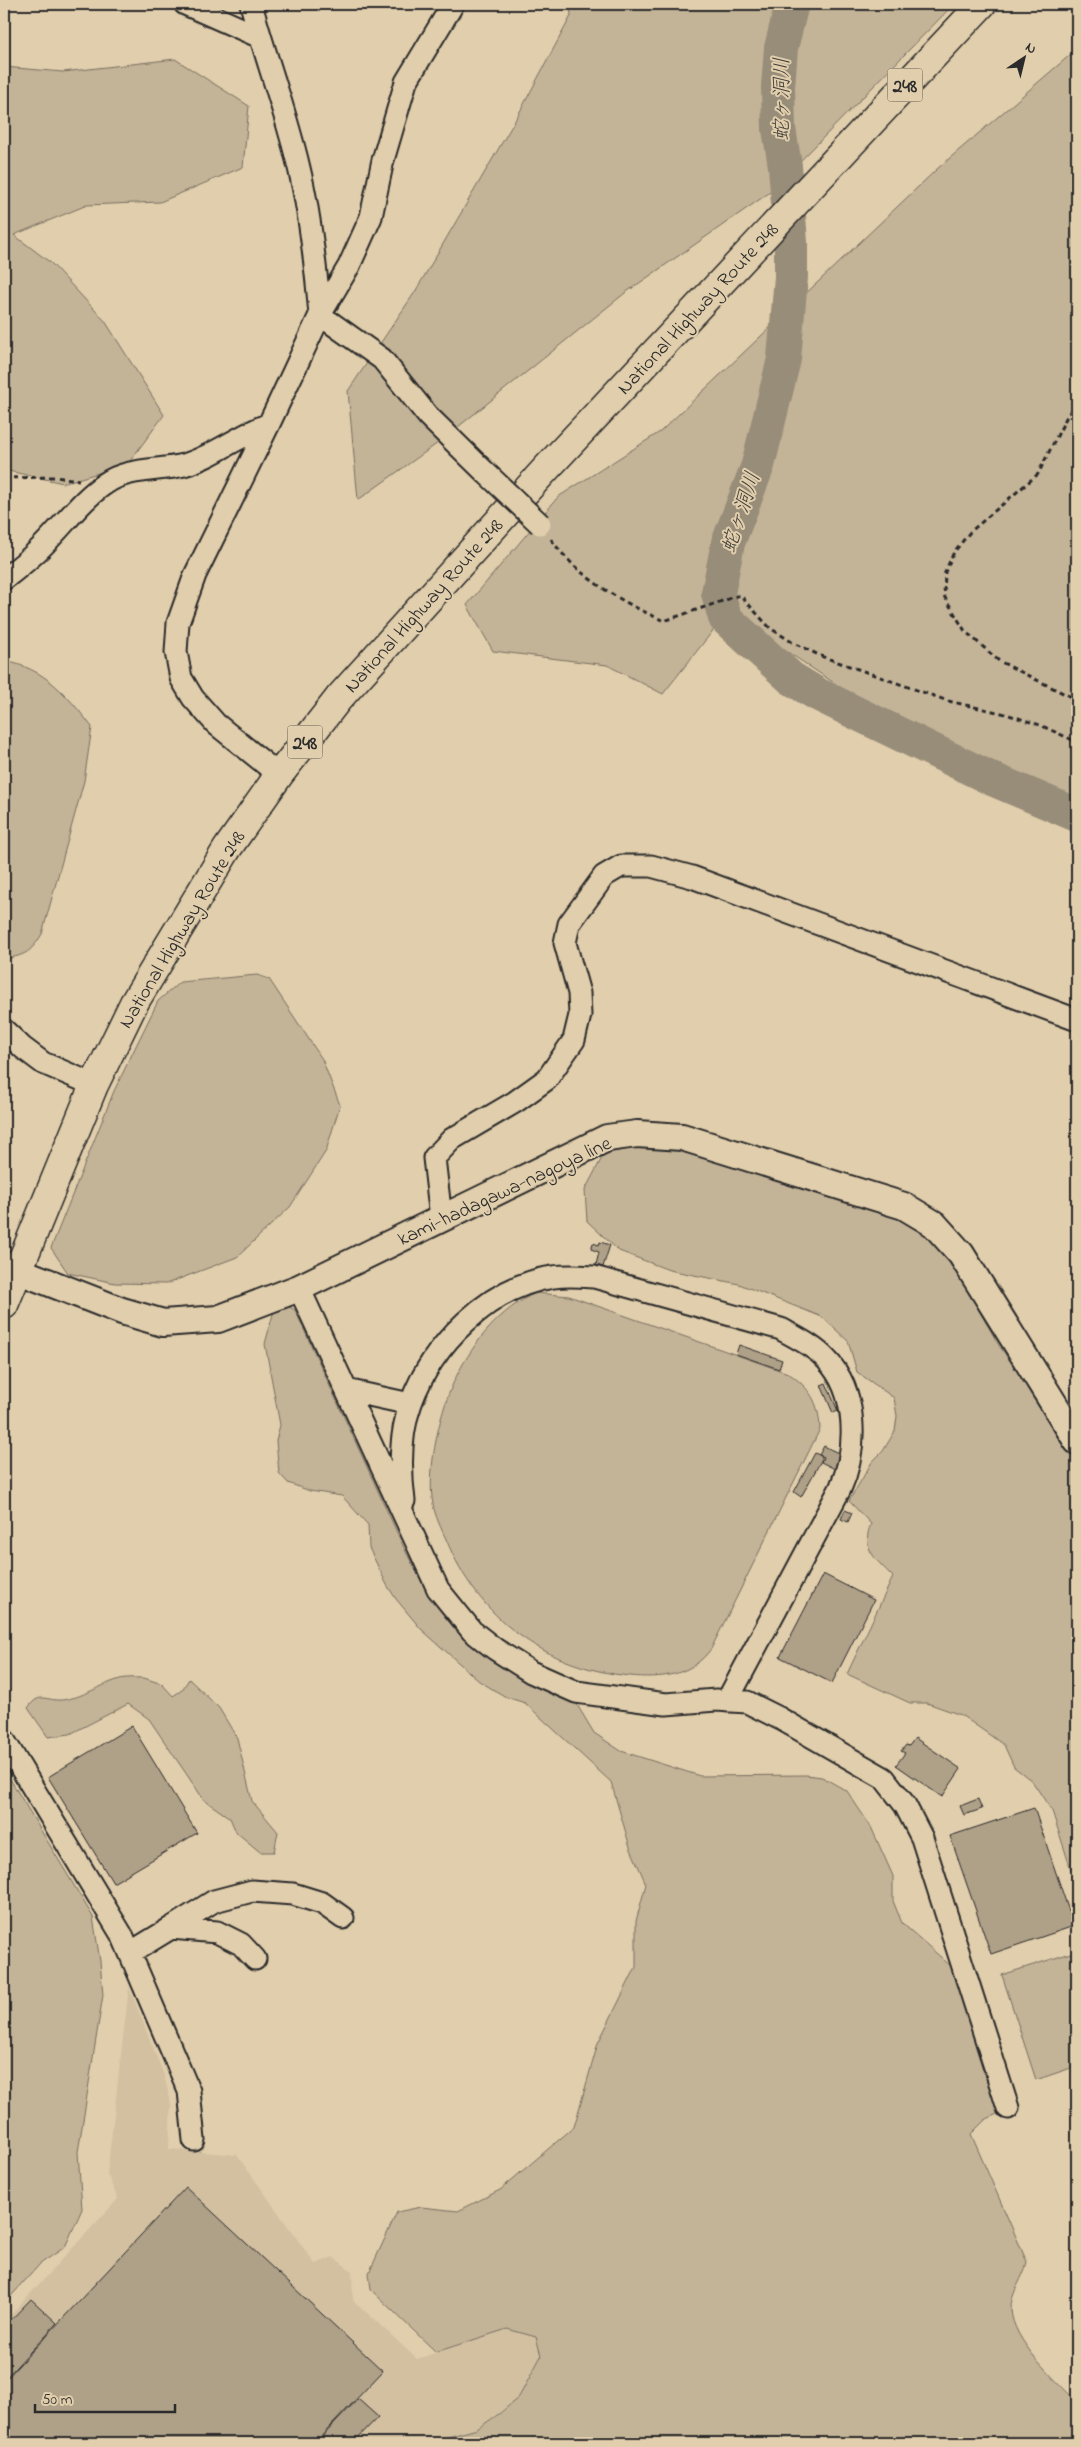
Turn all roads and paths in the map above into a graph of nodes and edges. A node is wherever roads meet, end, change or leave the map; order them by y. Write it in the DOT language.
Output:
graph roads {
  1 [pos="185,4"];
  2 [pos="251,4"];
  3 [pos="453,4"];
  4 [pos="982,4"];
  5 [pos="260,38"];
  6 [pos="320,315"];
  7 [pos="1077,402"];
  8 [pos="269,424"];
  9 [pos="4,478"];
  10 [pos="104,484"];
  11 [pos="540,524"];
  12 [pos="4,579"];
  13 [pos="1077,700"];
  14 [pos="1077,742"];
  15 [pos="279,775"];
  16 [pos="1077,1020"];
  17 [pos="4,1030"];
  18 [pos="94,1085"];
  19 [pos="441,1218"];
  20 [pos="10,1269"];
  21 [pos="299,1288"];
  22 [pos="4,1305"];
  23 [pos="346,1390"];
  24 [pos="410,1404"];
  25 [pos="1077,1441"];
  26 [pos="406,1519"];
  27 [pos="727,1701"];
  28 [pos="4,1740"];
  29 [pos="343,1918"];
  30 [pos="171,1928"];
  31 [pos="130,1953"];
  32 [pos="255,1959"];
  33 [pos="1008,2108"];
  34 [pos="194,2140"];
  1 -- 5 [label="street"];
  2 -- 5 [label="street"];
  3 -- 6 [label="street"];
  4 -- 15 [label="highway, National Highway Route 248 / 248"];
  5 -- 6 [label="street"];
  6 -- 8 [label="street"];
  6 -- 11 [label="street, bridge"];
  7 -- 13 [label="path"];
  8 -- 10 [label="street"];
  8 -- 15 [label="street"];
  9 -- 10 [label="path"];
  10 -- 12 [label="street"];
  11 -- 14 [label="path"];
  15 -- 18 [label="highway, National Highway Route 248 / 248"];
  16 -- 19 [label="street"];
  17 -- 18 [label="street"];
  18 -- 20 [label="highway, National Highway Route 248 / 248"];
  19 -- 21 [label="main road, kami-hadagawa-nagoya line"];
  19 -- 25 [label="main road, kami-hadagawa-nagoya line"];
  20 -- 21 [label="main road, kami-hadagawa-nagoya line"];
  20 -- 22 [label="highway, National Highway Route 248 / 248"];
  21 -- 23 [label="street"];
  23 -- 24 [label="street"];
  23 -- 26 [label="street"];
  24 -- 26 [label="street"];
  24 -- 27 [label="street"];
  26 -- 27 [label="street"];
  27 -- 33 [label="street"];
  28 -- 31 [label="street"];
  29 -- 30 [label="street"];
  30 -- 31 [label="street"];
  30 -- 32 [label="street"];
  31 -- 34 [label="street"];
}
